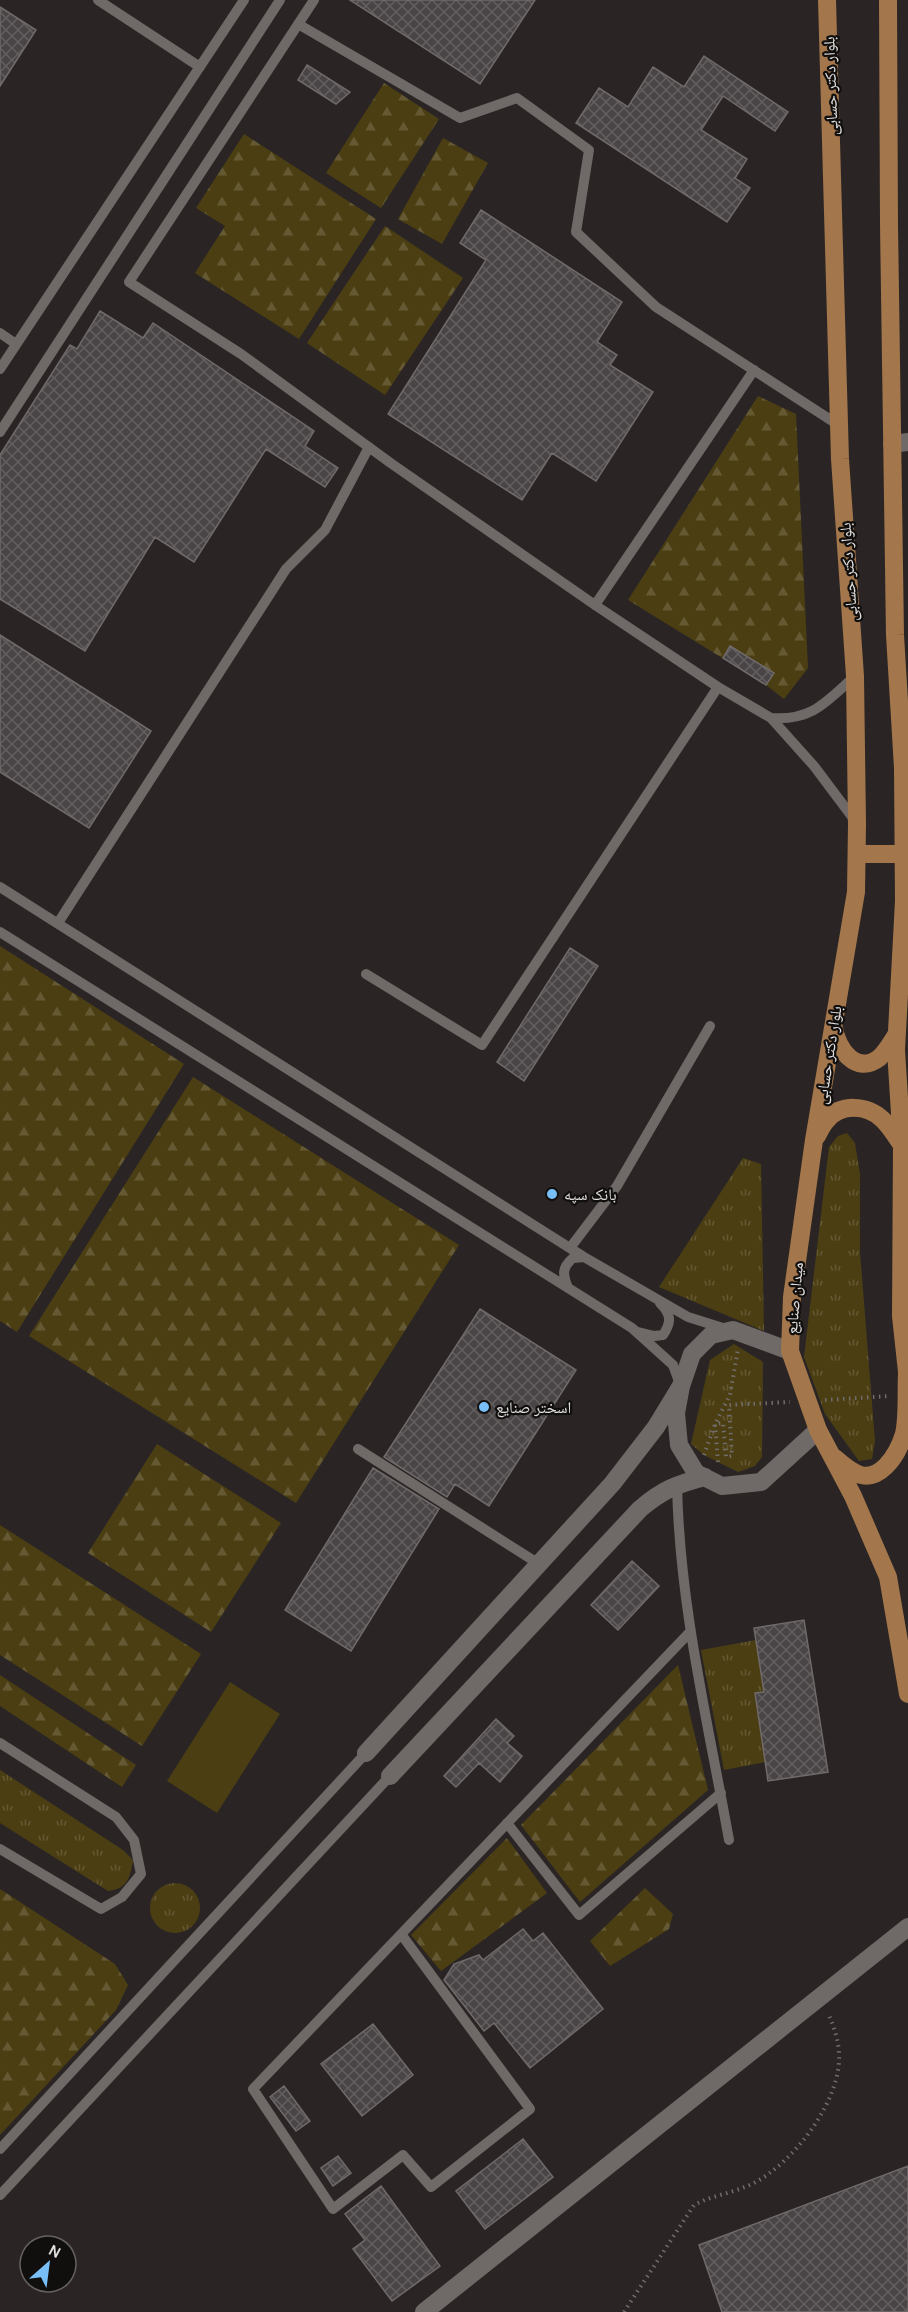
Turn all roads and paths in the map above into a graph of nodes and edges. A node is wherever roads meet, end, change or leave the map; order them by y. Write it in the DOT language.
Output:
graph roads {
  1 [pos="98,0"];
  2 [pos="244,0"];
  3 [pos="280,0"];
  4 [pos="314,0"];
  5 [pos="827,0"];
  6 [pos="888,0"];
  7 [pos="298,24"];
  8 [pos="200,67"];
  9 [pos="0,333"];
  10 [pos="16,344"];
  11 [pos="0,369"];
  12 [pos="754,370"];
  13 [pos="840,426"];
  14 [pos="0,432"];
  15 [pos="900,443"];
  16 [pos="369,447"];
  17 [pos="595,605"];
  18 [pos="855,676"];
  19 [pos="718,687"];
  20 [pos="771,718"];
  21 [pos="906,808"];
  22 [pos="857,824"];
  23 [pos="904,854"];
  24 [pos="856,855"];
  25 [pos="0,887"];
  26 [pos="58,923"];
  27 [pos="0,932"];
  28 [pos="366,974"];
  29 [pos="834,1017"];
  30 [pos="710,1026"];
  31 [pos="900,1045"];
  32 [pos="814,1140"];
  33 [pos="902,1145"];
  34 [pos="570,1248"];
  35 [pos="584,1257"];
  36 [pos="904,1260"];
  37 [pos="568,1288"];
  38 [pos="653,1297"];
  39 [pos="635,1331"];
  40 [pos="737,1332"];
  41 [pos="790,1352"];
  42 [pos="908,1377"];
  43 [pos="681,1386"];
  44 [pos="729,1405"];
  45 [pos="715,1424"];
  46 [pos="818,1430"];
  47 [pos="358,1449"];
  48 [pos="827,1450"];
  49 [pos="704,1455"];
  50 [pos="718,1462"];
  51 [pos="705,1477"];
  52 [pos="677,1484"];
  53 [pos="539,1564"];
  54 [pos="690,1632"];
  55 [pos="908,1694"];
  56 [pos="0,1743"];
  57 [pos="366,1753"];
  58 [pos="390,1776"];
  59 [pos="721,1793"];
  60 [pos="507,1823"];
  61 [pos="729,1840"];
  62 [pos="0,1849"];
  63 [pos="908,1927"];
  64 [pos="401,1934"];
  65 [pos="820,1996"];
  66 [pos="0,2149"];
  67 [pos="0,2195"];
  68 [pos="424,2312"];
  69 [pos="624,2312"];
  1 -- 8 [label="lane"];
  2 -- 8 [label="lane"];
  3 -- 14 [label="lane"];
  4 -- 7 [label="lane"];
  5 -- 13 [label="main road, بلوار دکتر حسابی"];
  6 -- 15 [label="main road"];
  7 -- 12 [label="lane"];
  7 -- 16 [label="lane"];
  8 -- 10 [label="lane"];
  9 -- 10 [label="lane"];
  10 -- 11 [label="lane"];
  12 -- 13 [label="lane"];
  12 -- 17 [label="lane"];
  13 -- 18 [label="main road, بلوار دکتر حسابی"];
  15 -- 21 [label="main road"];
  16 -- 17 [label="lane"];
  16 -- 26 [label="lane"];
  17 -- 19 [label="lane"];
  18 -- 20 [label="lane"];
  18 -- 22 [label="main road, بلوار دکتر حسابی"];
  19 -- 20 [label="lane"];
  19 -- 28 [label="lane"];
  20 -- 22 [label="lane"];
  21 -- 23 [label="main road"];
  22 -- 24 [label="main road, بلوار دکتر حسابی"];
  23 -- 24 [label="main road"];
  23 -- 31 [label="main road"];
  24 -- 29 [label="main road, بلوار دکتر حسابی"];
  25 -- 26 [label="lane"];
  26 -- 34 [label="lane"];
  27 -- 37 [label="lane"];
  29 -- 31 [label="main road"];
  29 -- 32 [label="main road, بلوار دکتر حسابی"];
  30 -- 34 [label="lane"];
  31 -- 33 [label="main road"];
  32 -- 33 [label="main road"];
  32 -- 41 [label="main road, میدان صنایع"];
  33 -- 36 [label="main road"];
  34 -- 35 [label="lane"];
  35 -- 37 [label="lane"];
  35 -- 38 [label="lane"];
  36 -- 42 [label="main road"];
  37 -- 39 [label="lane"];
  38 -- 39 [label="lane"];
  38 -- 40 [label="lane"];
  39 -- 43 [label="lane"];
  40 -- 41 [label="street"];
  40 -- 43 [label="street"];
  40 -- 45 [label="path"];
  41 -- 46 [label="main road, میدان صنایع"];
  42 -- 48 [label="main road"];
  43 -- 51 [label="street"];
  43 -- 53 [label="street"];
  44 -- 45 [label="path"];
  45 -- 49 [label="path"];
  45 -- 50 [label="path"];
  46 -- 48 [label="main road, میدان صنایع"];
  46 -- 51 [label="street"];
  47 -- 53 [label="lane"];
  48 -- 55 [label="main road, میدان صنایع"];
  51 -- 52 [label="street"];
  52 -- 54 [label="lane"];
  52 -- 58 [label="street"];
  53 -- 57 [label="street"];
  54 -- 59 [label="lane"];
  54 -- 60 [label="lane"];
  56 -- 62 [label="lane"];
  57 -- 66 [label="lane"];
  58 -- 67 [label="lane"];
  59 -- 60 [label="lane"];
  59 -- 61 [label="lane"];
  60 -- 64 [label="lane"];
  63 -- 65 [label="street"];
  64 -- 64 [label="lane"];
  65 -- 68 [label="street"];
  65 -- 69 [label="path"];
}
